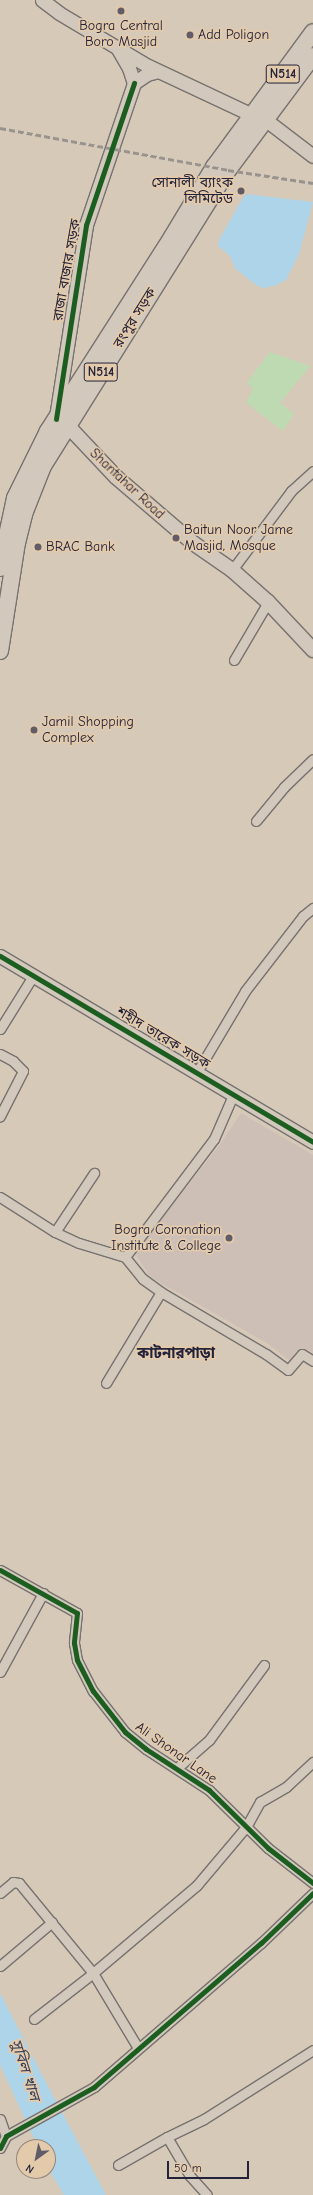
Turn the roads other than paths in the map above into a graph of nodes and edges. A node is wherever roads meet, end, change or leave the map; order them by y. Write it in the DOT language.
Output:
graph roads {
  1 [pos="42,0"];
  2 [pos="313,32"];
  3 [pos="117,48"];
  4 [pos="313,56"];
  5 [pos="158,71"];
  6 [pos="134,84"];
  7 [pos="259,118"];
  8 [pos="313,156"];
  9 [pos="62,422"];
  10 [pos="313,470"];
  11 [pos="0,568"];
  12 [pos="232,570"];
  13 [pos="268,602"];
  14 [pos="313,650"];
  15 [pos="0,651"];
  16 [pos="234,660"];
  17 [pos="313,759"];
  18 [pos="256,821"];
  19 [pos="313,908"];
  20 [pos="0,956"];
  21 [pos="33,976"];
  22 [pos="0,1029"];
  23 [pos="0,1054"];
  24 [pos="197,1072"];
  25 [pos="233,1095"];
  26 [pos="0,1116"];
  27 [pos="313,1142"];
  28 [pos="94,1173"];
  29 [pos="0,1197"];
  30 [pos="55,1232"];
  31 [pos="125,1257"];
  32 [pos="161,1292"];
  33 [pos="313,1361"];
  34 [pos="106,1383"];
  35 [pos="0,1570"];
  36 [pos="42,1593"];
  37 [pos="264,1665"];
  38 [pos="0,1672"];
  39 [pos="313,1762"];
  40 [pos="177,1768"];
  41 [pos="246,1827"];
  42 [pos="313,1883"];
  43 [pos="0,1893"];
  44 [pos="313,1893"];
  45 [pos="52,1922"];
  46 [pos="0,1966"];
  47 [pos="93,1973"];
  48 [pos="34,2019"];
  49 [pos="138,2048"];
  50 [pos="313,2050"];
  51 [pos="0,2119"];
  52 [pos="6,2136"];
  53 [pos="167,2137"];
  54 [pos="0,2148"];
  55 [pos="118,2165"];
  56 [pos="207,2195"];
  1 -- 3 [label="street"];
  2 -- 7 [label="highway, রংপুর সড়ক / N514"];
  3 -- 5 [label="street"];
  3 -- 6 [label="street"];
  4 -- 7 [label="highway, রংপুর সড়ক"];
  5 -- 6 [label="street"];
  5 -- 7 [label="street"];
  6 -- 9 [label="street, রাজা বাজার সড়ক"];
  7 -- 8 [label="street"];
  7 -- 9 [label="highway, রংপুর সড়ক / N514"];
  9 -- 11 [label="highway, রংপুর সড়ক / N514"];
  9 -- 12 [label="main road, Shantahar Road"];
  9 -- 15 [label="highway, রংপুর সড়ক / N514"];
  10 -- 12 [label="street"];
  12 -- 13 [label="main road, Shantahar Road"];
  13 -- 14 [label="main road, Shantahar Road"];
  13 -- 16 [label="street"];
  17 -- 18 [label="street"];
  19 -- 24 [label="street"];
  20 -- 21 [label="street, শহীদ তারেক সড়ক"];
  21 -- 22 [label="street"];
  21 -- 24 [label="street, শহীদ তারেক সড়ক"];
  23 -- 26 [label="street"];
  24 -- 25 [label="street, শহীদ তারেক সড়ক"];
  25 -- 27 [label="street, শহীদ তারেক সড়ক"];
  25 -- 31 [label="street"];
  28 -- 30 [label="street"];
  29 -- 30 [label="street"];
  30 -- 31 [label="street"];
  31 -- 32 [label="street"];
  32 -- 33 [label="street"];
  32 -- 34 [label="street"];
  35 -- 36 [label="street"];
  36 -- 38 [label="street"];
  36 -- 40 [label="street, Ali Shonar Lane"];
  37 -- 40 [label="street"];
  39 -- 41 [label="street"];
  40 -- 41 [label="street, Ali Shonar Lane"];
  41 -- 42 [label="street, Ali Shonar Lane"];
  41 -- 47 [label="street"];
  43 -- 45 [label="street"];
  44 -- 49 [label="street"];
  45 -- 46 [label="street"];
  45 -- 47 [label="street"];
  47 -- 48 [label="street"];
  47 -- 49 [label="street"];
  49 -- 52 [label="street"];
  50 -- 53 [label="street"];
  51 -- 52 [label="street"];
  52 -- 54 [label="street"];
  53 -- 55 [label="street"];
  53 -- 56 [label="street"];
}
